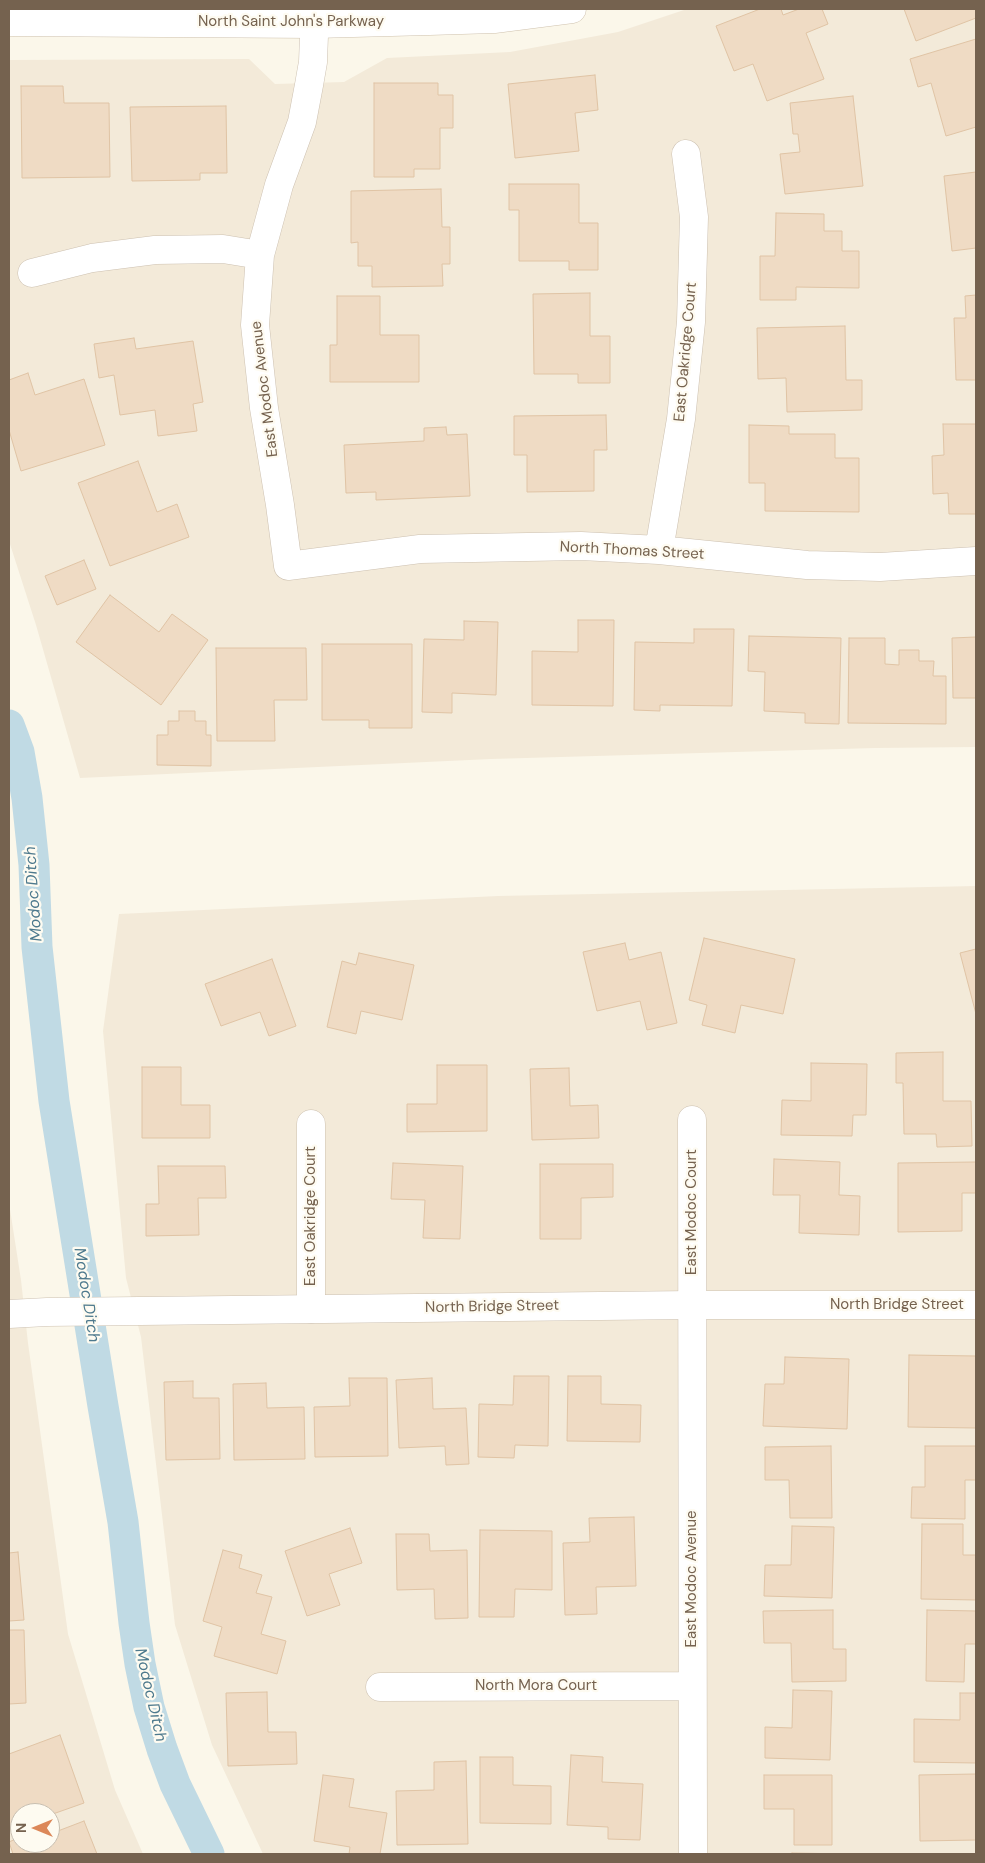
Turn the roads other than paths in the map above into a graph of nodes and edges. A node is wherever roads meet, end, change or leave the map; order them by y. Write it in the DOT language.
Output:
graph roads {
  1 [pos="572,9"];
  2 [pos="315,16"];
  3 [pos="9,22"];
  4 [pos="686,154"];
  5 [pos="260,255"];
  6 [pos="32,273"];
  7 [pos="659,550"];
  8 [pos="976,560"];
  9 [pos="288,566"];
  10 [pos="692,1120"];
  11 [pos="311,1124"];
  12 [pos="693,1304"];
  13 [pos="976,1305"];
  14 [pos="310,1309"];
  15 [pos="9,1314"];
  16 [pos="692,1686"];
  17 [pos="380,1687"];
  18 [pos="692,1854"];
  1 -- 2 [label="street, North Saint John's Parkway"];
  2 -- 3 [label="street, North Saint John's Parkway"];
  2 -- 5 [label="street, East Modoc Avenue"];
  4 -- 7 [label="street, East Oakridge Court"];
  5 -- 6 [label="street"];
  5 -- 9 [label="street, East Modoc Avenue"];
  7 -- 8 [label="street, North Thomas Street"];
  7 -- 9 [label="street, North Thomas Street"];
  10 -- 12 [label="street, East Modoc Court"];
  11 -- 14 [label="street, East Oakridge Court"];
  12 -- 13 [label="street, North Bridge Street"];
  12 -- 14 [label="street, North Bridge Street"];
  12 -- 16 [label="street, East Modoc Avenue"];
  14 -- 15 [label="street, North Bridge Street"];
  16 -- 17 [label="street, North Mora Court"];
  16 -- 18 [label="street, East Modoc Avenue"];
}
